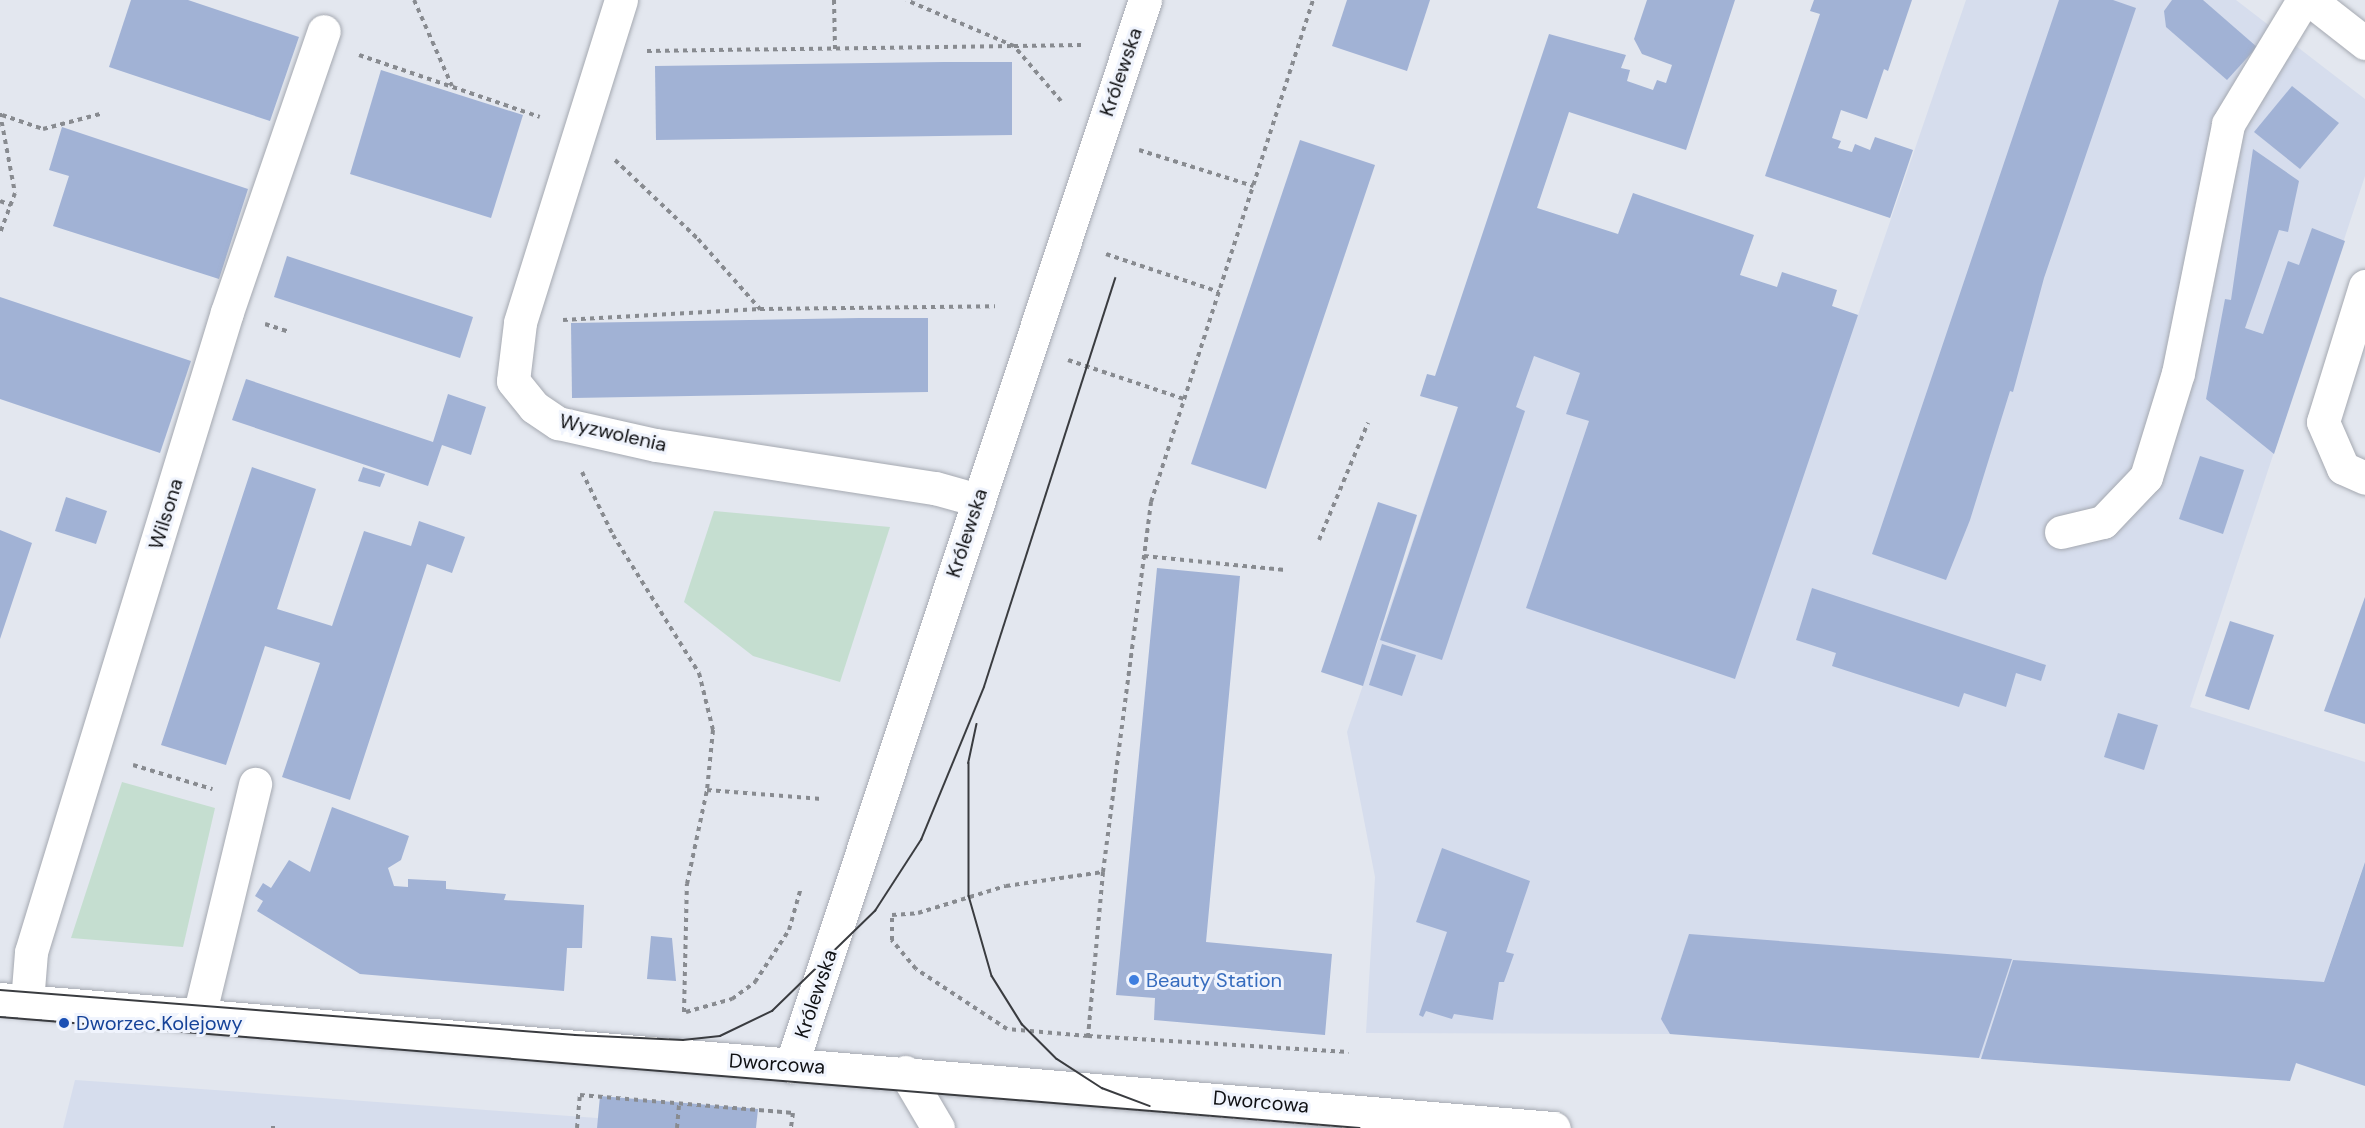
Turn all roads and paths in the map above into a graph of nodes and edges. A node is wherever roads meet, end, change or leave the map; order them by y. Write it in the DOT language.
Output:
graph roads {
  1 [pos="414,0"];
  2 [pos="621,0"];
  3 [pos="834,0"];
  4 [pos="906,0"];
  5 [pos="1145,0"];
  6 [pos="1313,0"];
  7 [pos="2303,0"];
  8 [pos="2310,0"];
  9 [pos="324,31"];
  10 [pos="2365,43"];
  11 [pos="1081,45"];
  12 [pos="1014,46"];
  13 [pos="835,49"];
  14 [pos="605,52"];
  15 [pos="452,87"];
  16 [pos="1061,101"];
  17 [pos="1,114"];
  18 [pos="100,114"];
  19 [pos="580,130"];
  20 [pos="1099,138"];
  21 [pos="1253,186"];
  22 [pos="0,201"];
  23 [pos="11,205"];
  24 [pos="0,233"];
  25 [pos="1065,240"];
  26 [pos="2365,286"];
  27 [pos="1219,292"];
  28 [pos="995,306"];
  29 [pos="760,309"];
  30 [pos="520,323"];
  31 [pos="272,327"];
  32 [pos="289,332"];
  33 [pos="1029,347"];
  34 [pos="1185,399"];
  35 [pos="558,423"];
  36 [pos="1368,423"];
  37 [pos="2365,478"];
  38 [pos="978,500"];
  39 [pos="2061,532"];
  40 [pos="1319,540"];
  41 [pos="1144,556"];
  42 [pos="1285,570"];
  43 [pos="92,753"];
  44 [pos="706,790"];
  45 [pos="253,792"];
  46 [pos="822,799"];
  47 [pos="1103,872"];
  48 [pos="800,891"];
  49 [pos="13,1001"];
  50 [pos="199,1016"];
  51 [pos="1088,1036"];
  52 [pos="1349,1052"];
  53 [pos="791,1066"];
  54 [pos="905,1072"];
  55 [pos="679,1103"];
  56 [pos="1492,1125"];
  57 [pos="577,1128"];
  58 [pos="677,1128"];
  59 [pos="791,1128"];
  60 [pos="938,1128"];
  61 [pos="1554,1128"];
  1 -- 15 [label="path"];
  2 -- 14 [label="street, Wyzwolenia"];
  3 -- 13 [label="path"];
  4 -- 12 [label="path"];
  5 -- 20 [label="street, Królewska"];
  6 -- 21 [label="path"];
  7 -- 39 [label="street"];
  8 -- 10 [label="street"];
  9 -- 15 [label="path"];
  9 -- 43 [label="street, Wilsona"];
  11 -- 12 [label="path"];
  12 -- 13 [label="path"];
  12 -- 16 [label="path"];
  13 -- 14 [label="path"];
  14 -- 19 [label="street, Wyzwolenia"];
  15 -- 19 [label="path"];
  17 -- 18 [label="path"];
  17 -- 23 [label="path"];
  19 -- 29 [label="path"];
  19 -- 30 [label="street, Wyzwolenia"];
  20 -- 21 [label="path"];
  20 -- 25 [label="street, Królewska"];
  21 -- 27 [label="path"];
  22 -- 23 [label="path"];
  23 -- 24 [label="path"];
  25 -- 27 [label="path"];
  25 -- 33 [label="street, Królewska"];
  26 -- 37 [label="street"];
  27 -- 34 [label="path"];
  28 -- 29 [label="path"];
  29 -- 30 [label="path"];
  30 -- 35 [label="street, Wyzwolenia"];
  31 -- 32 [label="path"];
  33 -- 34 [label="path"];
  33 -- 38 [label="street, Królewska"];
  34 -- 41 [label="path"];
  35 -- 38 [label="street, Wyzwolenia"];
  35 -- 44 [label="path"];
  36 -- 40 [label="path"];
  38 -- 53 [label="street, Królewska"];
  41 -- 42 [label="path"];
  41 -- 47 [label="path"];
  43 -- 45 [label="path"];
  43 -- 49 [label="street, Wilsona"];
  44 -- 46 [label="path"];
  44 -- 48 [label="path"];
  45 -- 50 [label="street"];
  47 -- 51 [label="path"];
  47 -- 51 [label="path"];
  49 -- 50 [label="street, Dworcowa"];
  50 -- 53 [label="street, Dworcowa"];
  51 -- 52 [label="path"];
  53 -- 54 [label="street, Dworcowa"];
  54 -- 56 [label="street, Dworcowa"];
  54 -- 60 [label="street"];
  55 -- 57 [label="path"];
  55 -- 58 [label="path"];
  55 -- 59 [label="path"];
  56 -- 61 [label="street, Dworcowa"];
}
